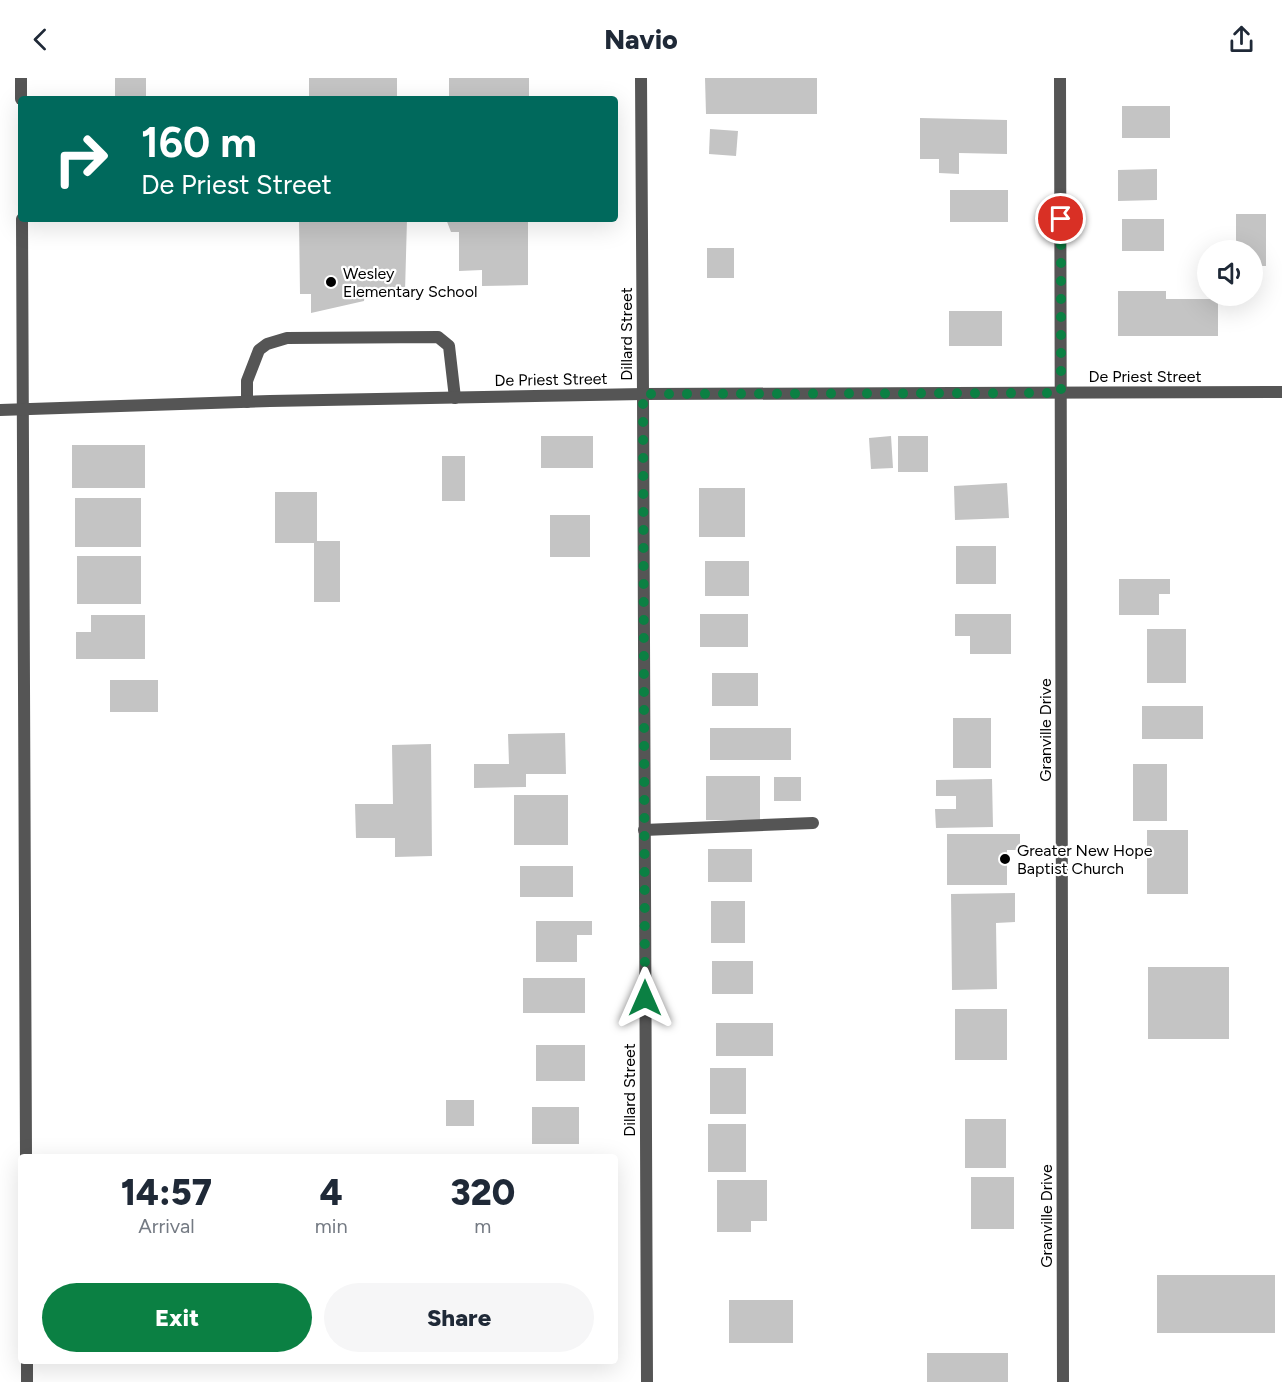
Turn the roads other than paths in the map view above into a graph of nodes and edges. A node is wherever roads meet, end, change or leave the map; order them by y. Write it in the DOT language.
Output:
graph roads {
  1 [pos="21,78"];
  2 [pos="641,78"];
  3 [pos="1060,78"];
  4 [pos="21,96"];
  5 [pos="22,222"];
  6 [pos="1282,392"];
  7 [pos="1061,393"];
  8 [pos="643,394"];
  9 [pos="455,398"];
  10 [pos="247,402"];
  11 [pos="0,410"];
  12 [pos="23,410"];
  13 [pos="813,823"];
  14 [pos="645,830"];
  15 [pos="26,1154"];
  16 [pos="27,1364"];
  17 [pos="27,1382"];
  18 [pos="646,1382"];
  19 [pos="1063,1382"];
  1 -- 4 [label="street"];
  2 -- 8 [label="street, Dillard Street"];
  3 -- 7 [label="street, Granville Drive"];
  5 -- 12 [label="street"];
  6 -- 7 [label="street, De Priest Street"];
  7 -- 8 [label="street, De Priest Street"];
  7 -- 19 [label="street, Granville Drive"];
  8 -- 9 [label="street, De Priest Street"];
  8 -- 14 [label="street, Dillard Street"];
  9 -- 10 [label="street, De Priest Street"];
  9 -- 10 [label="street"];
  10 -- 12 [label="street, De Priest Street"];
  11 -- 12 [label="street, De Priest Street"];
  12 -- 15 [label="street"];
  13 -- 14 [label="street"];
  14 -- 18 [label="street, Dillard Street"];
  16 -- 17 [label="street"];
}
